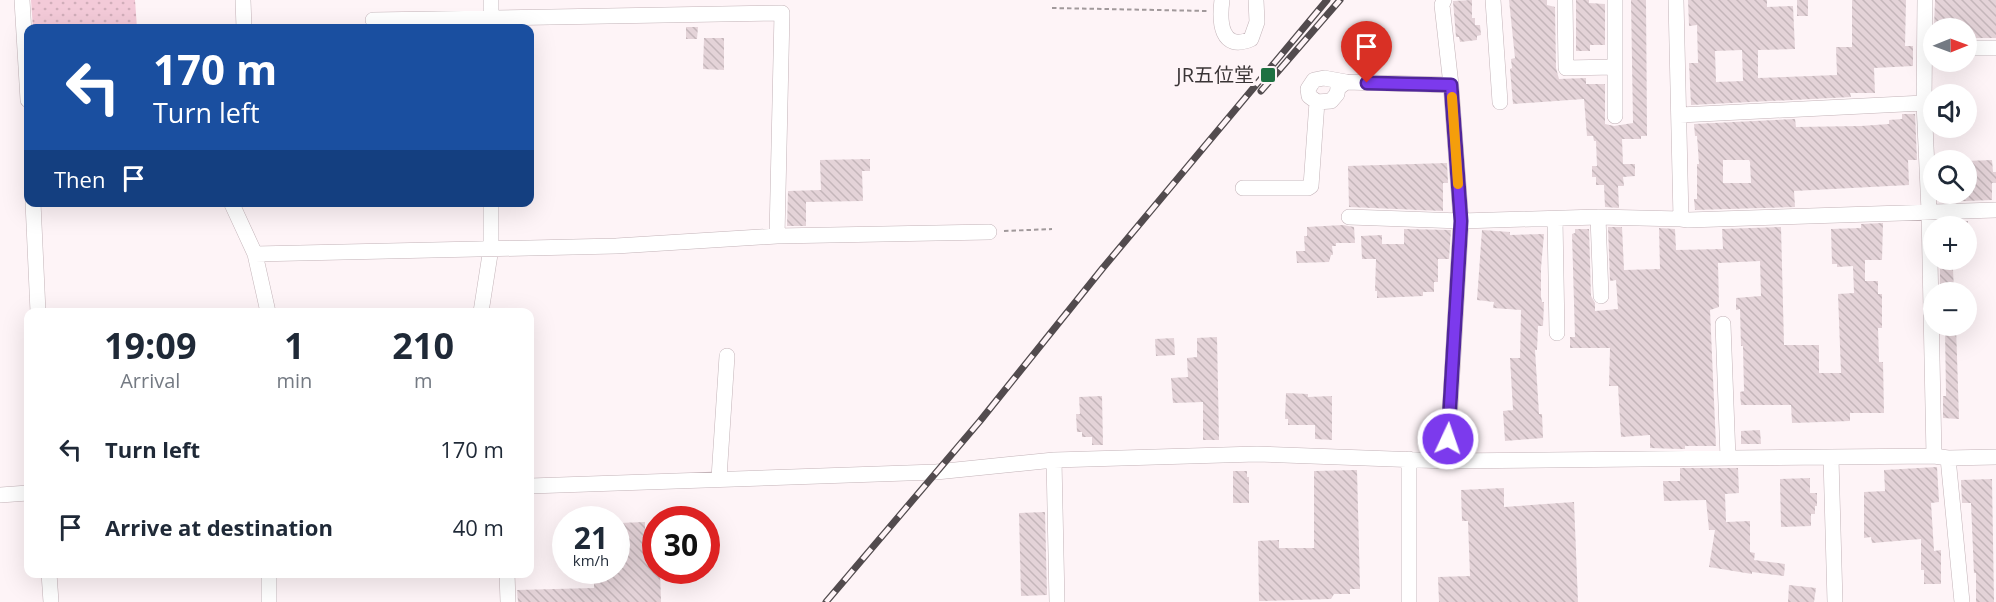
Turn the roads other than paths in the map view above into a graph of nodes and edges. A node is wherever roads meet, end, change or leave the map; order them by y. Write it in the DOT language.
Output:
graph roads {
  1 [pos="22,0"];
  2 [pos="243,0"];
  3 [pos="491,0"];
  4 [pos="1222,0"];
  5 [pos="1256,0"];
  6 [pos="1444,0"];
  7 [pos="1493,0"];
  8 [pos="1565,0"];
  9 [pos="1615,0"];
  10 [pos="1676,0"];
  11 [pos="1925,0"];
  12 [pos="719,7"];
  13 [pos="1926,18"];
  14 [pos="373,20"];
  15 [pos="491,23"];
  16 [pos="244,24"];
  17 [pos="24,33"];
  18 [pos="1977,48"];
  19 [pos="1996,48"];
  20 [pos="1614,67"];
  21 [pos="1346,82"];
  22 [pos="1451,85"];
  23 [pos="1317,102"];
  24 [pos="1500,102"];
  25 [pos="1923,103"];
  26 [pos="1680,115"];
  27 [pos="1615,116"];
  28 [pos="1926,138"];
  29 [pos="1243,188"];
  30 [pos="33,207"];
  31 [pos="233,207"];
  32 [pos="491,207"];
  33 [pos="1996,210"];
  34 [pos="1929,212"];
  35 [pos="1349,217"];
  36 [pos="1598,217"];
  37 [pos="1555,219"];
  38 [pos="1681,219"];
  39 [pos="1461,221"];
  40 [pos="988,232"];
  41 [pos="777,236"];
  42 [pos="490,248"];
  43 [pos="255,254"];
  44 [pos="1601,296"];
  45 [pos="38,308"];
  46 [pos="267,308"];
  47 [pos="482,308"];
  48 [pos="1723,324"];
  49 [pos="1557,333"];
  50 [pos="727,357"];
  51 [pos="1941,457"];
  52 [pos="1996,457"];
  53 [pos="1728,458"];
  54 [pos="1831,458"];
  55 [pos="1409,459"];
  56 [pos="1054,460"];
  57 [pos="1447,461"];
  58 [pos="719,478"];
  59 [pos="534,486"];
  60 [pos="24,493"];
  61 [pos="0,495"];
  62 [pos="49,578"];
  63 [pos="269,578"];
  64 [pos="507,578"];
  65 [pos="51,602"];
  66 [pos="269,602"];
  67 [pos="508,602"];
  68 [pos="1057,602"];
  69 [pos="1409,602"];
  70 [pos="1835,602"];
  71 [pos="1962,602"];
  1 -- 17 [label="street"];
  2 -- 16 [label="street"];
  3 -- 15 [label="street"];
  4 -- 5 [label="street"];
  6 -- 22 [label="street"];
  7 -- 24 [label="street"];
  8 -- 20 [label="street"];
  9 -- 20 [label="street"];
  10 -- 26 [label="street"];
  11 -- 13 [label="street"];
  12 -- 15 [label="street"];
  12 -- 41 [label="street"];
  14 -- 15 [label="street"];
  18 -- 19 [label="street"];
  20 -- 27 [label="street"];
  21 -- 22 [label="street"];
  21 -- 23 [label="street"];
  21 -- 23 [label="street"];
  22 -- 39 [label="street"];
  23 -- 29 [label="street"];
  25 -- 26 [label="street"];
  26 -- 38 [label="street"];
  28 -- 34 [label="street"];
  30 -- 45 [label="street"];
  31 -- 43 [label="street"];
  32 -- 42 [label="street"];
  33 -- 34 [label="street"];
  34 -- 38 [label="street"];
  34 -- 51 [label="street"];
  35 -- 39 [label="street"];
  36 -- 37 [label="street"];
  36 -- 38 [label="street"];
  36 -- 44 [label="street"];
  37 -- 39 [label="street"];
  37 -- 49 [label="street"];
  39 -- 57 [label="street"];
  40 -- 41 [label="street"];
  41 -- 42 [label="street"];
  42 -- 43 [label="street"];
  42 -- 47 [label="street"];
  43 -- 46 [label="street"];
  48 -- 53 [label="street"];
  50 -- 58 [label="street"];
  51 -- 52 [label="street"];
  51 -- 54 [label="street"];
  51 -- 71 [label="street"];
  53 -- 54 [label="street"];
  53 -- 57 [label="street"];
  54 -- 70 [label="street"];
  55 -- 56 [label="street"];
  55 -- 57 [label="street"];
  55 -- 69 [label="street"];
  56 -- 58 [label="street"];
  56 -- 68 [label="street"];
  58 -- 59 [label="street"];
  60 -- 61 [label="street"];
  62 -- 65 [label="street"];
  63 -- 66 [label="street"];
  64 -- 67 [label="street"];
}
